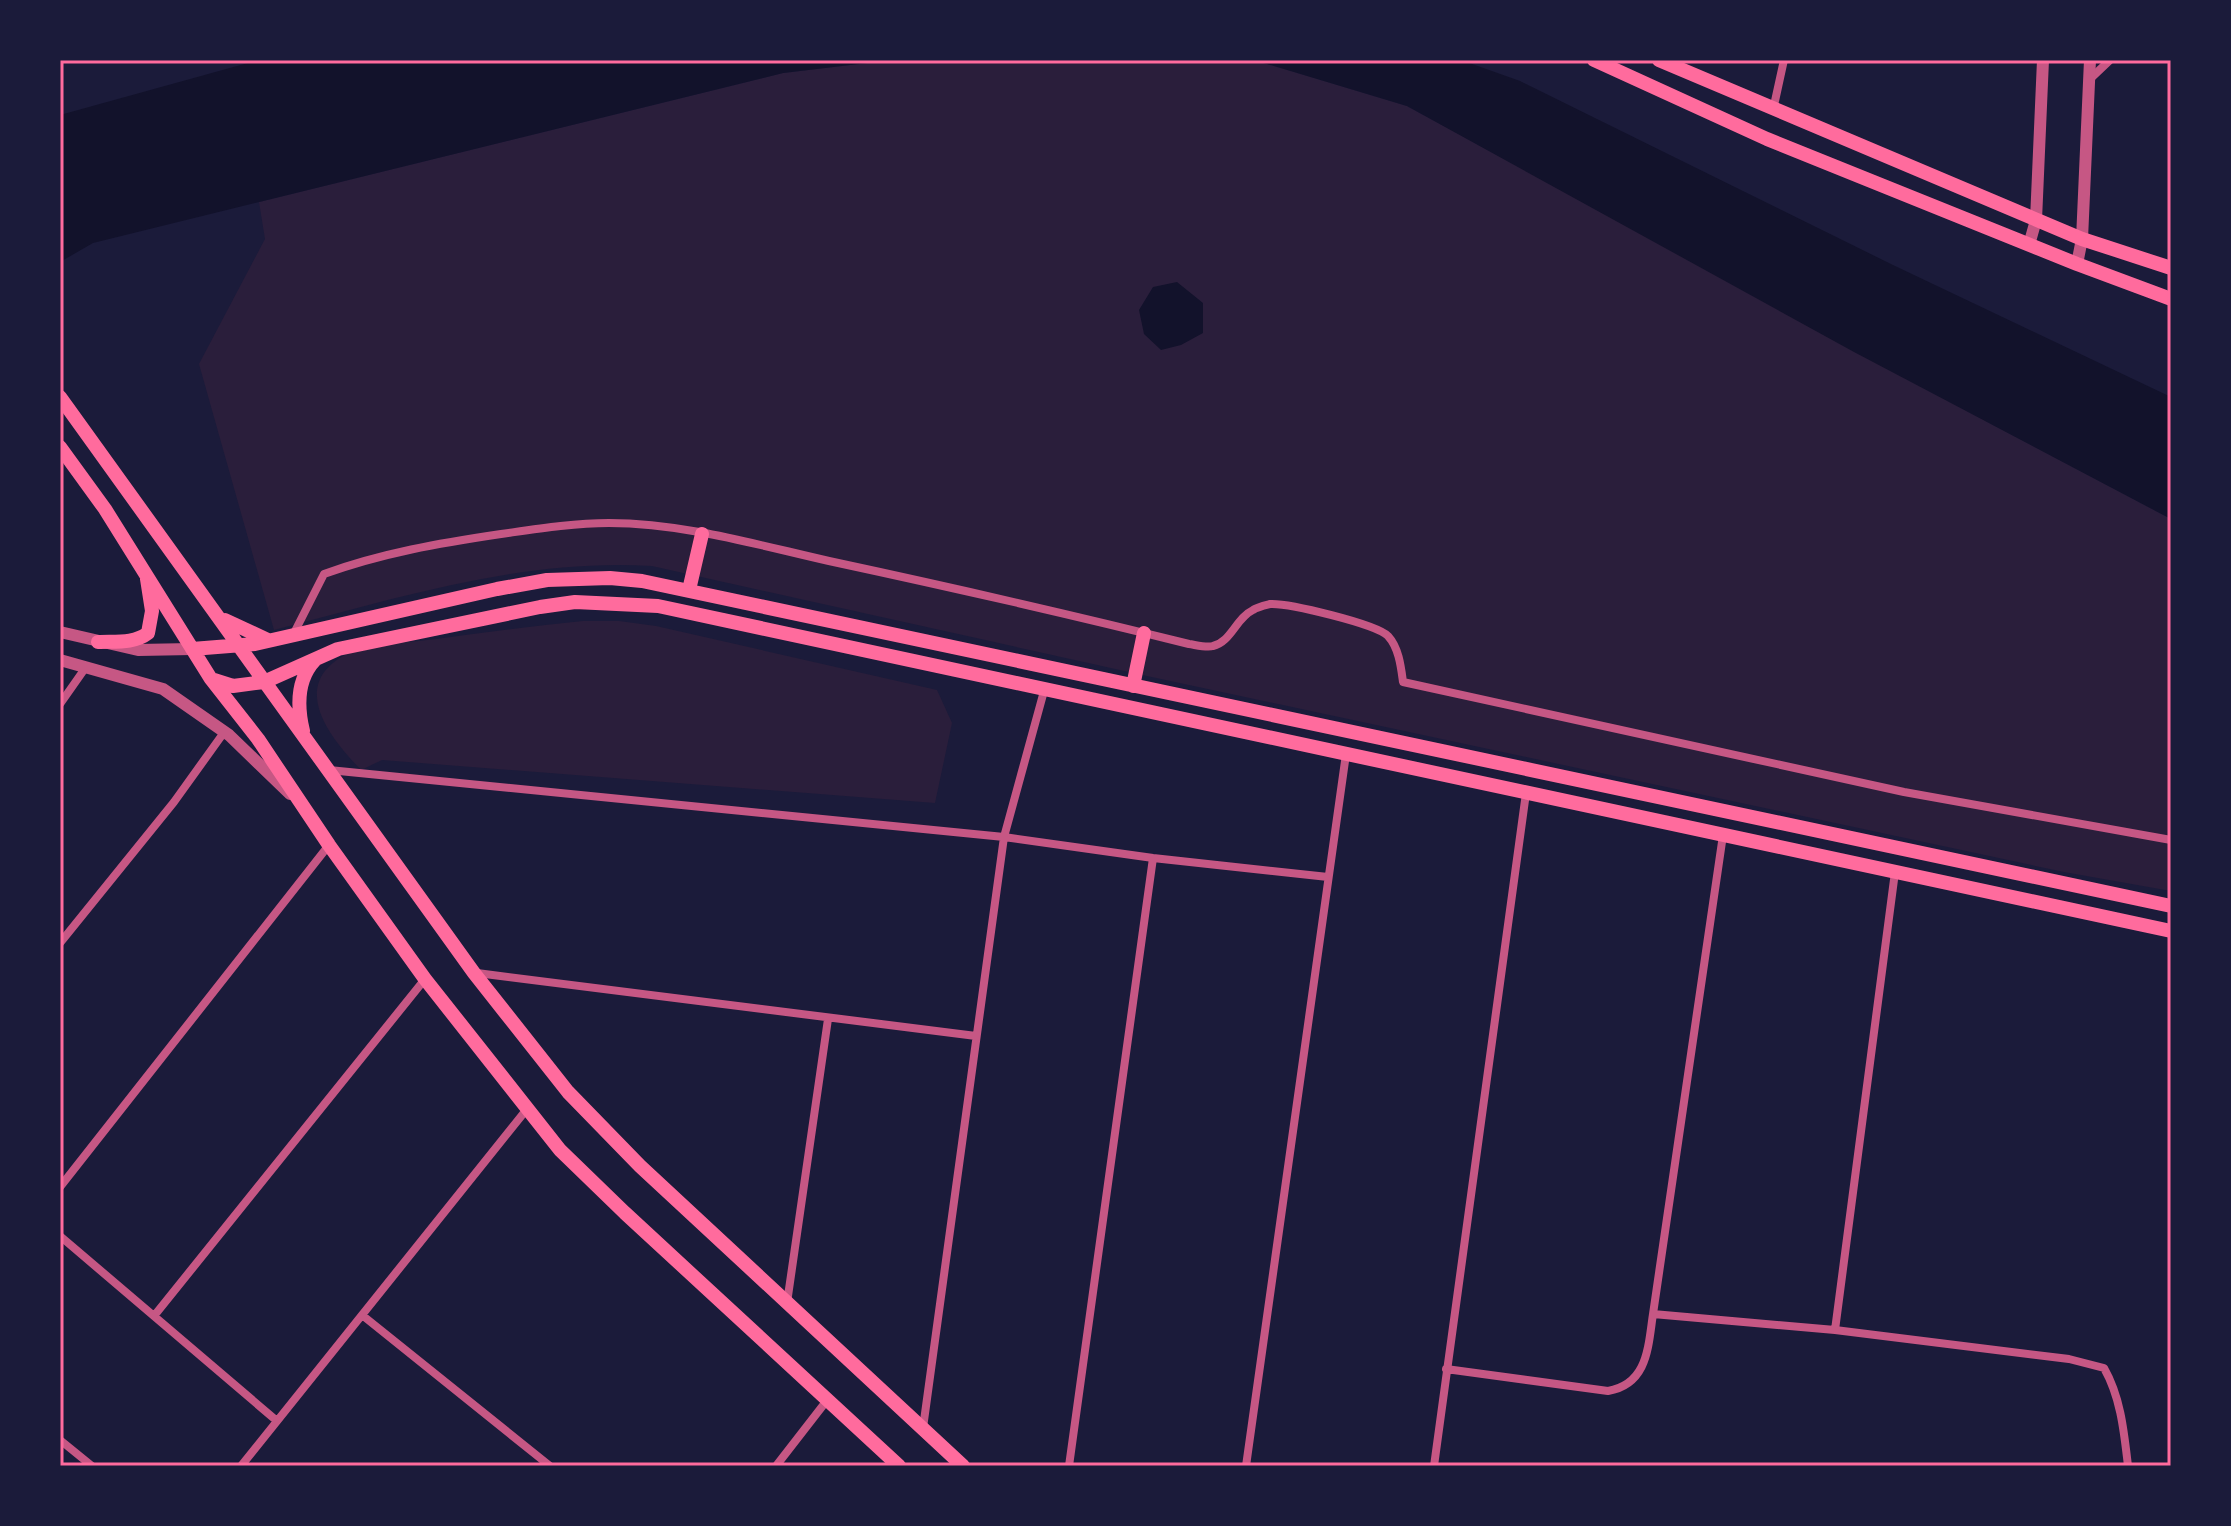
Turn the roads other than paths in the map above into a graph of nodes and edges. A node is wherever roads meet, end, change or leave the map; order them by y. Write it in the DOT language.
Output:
graph roads {
  1 [pos="1594,60"];
  2 [pos="1659,60"];
  3 [pos="1784,60"];
  4 [pos="2043,60"];
  5 [pos="2090,60"];
  6 [pos="2110,60"];
  7 [pos="2090,79"];
  8 [pos="1773,110"];
  9 [pos="2036,220"];
  10 [pos="2082,239"];
  11 [pos="2029,245"];
  12 [pos="2077,264"];
  13 [pos="2171,268"];
  14 [pos="2171,299"];
  15 [pos="60,397"];
  16 [pos="60,447"];
  17 [pos="702,534"];
  18 [pos="145,571"];
  19 [pos="689,590"];
  20 [pos="218,615"];
  21 [pos="60,632"];
  22 [pos="1144,633"];
  23 [pos="292,635"];
  24 [pos="272,641"];
  25 [pos="98,642"];
  26 [pos="239,645"];
  27 [pos="192,649"];
  28 [pos="324,654"];
  29 [pos="60,660"];
  30 [pos="86,667"];
  31 [pos="211,679"];
  32 [pos="264,682"];
  33 [pos="1133,686"];
  34 [pos="1044,691"];
  35 [pos="60,704"];
  36 [pos="225,731"];
  37 [pos="305,739"];
  38 [pos="1346,754"];
  39 [pos="329,770"];
  40 [pos="1526,793"];
  41 [pos="309,813"];
  42 [pos="1723,835"];
  43 [pos="1004,837"];
  44 [pos="2171,840"];
  45 [pos="329,845"];
  46 [pos="1153,858"];
  47 [pos="1895,872"];
  48 [pos="1328,877"];
  49 [pos="2171,906"];
  50 [pos="2171,931"];
  51 [pos="60,943"];
  52 [pos="474,973"];
  53 [pos="425,979"];
  54 [pos="828,1019"];
  55 [pos="976,1036"];
  56 [pos="527,1109"];
  57 [pos="60,1187"];
  58 [pos="60,1236"];
  59 [pos="787,1303"];
  60 [pos="1653,1314"];
  61 [pos="362,1315"];
  62 [pos="154,1316"];
  63 [pos="1835,1330"];
  64 [pos="1446,1369"];
  65 [pos="828,1399"];
  66 [pos="277,1421"];
  67 [pos="923,1428"];
  68 [pos="60,1440"];
  69 [pos="92,1466"];
  70 [pos="241,1466"];
  71 [pos="550,1466"];
  72 [pos="776,1466"];
  73 [pos="899,1466"];
  74 [pos="963,1466"];
  75 [pos="1069,1466"];
  76 [pos="1246,1466"];
  77 [pos="1434,1466"];
  78 [pos="2128,1466"];
  1 -- 11 [label="main road"];
  2 -- 8 [label="main road"];
  3 -- 8 [label="street"];
  4 -- 9 [label="street"];
  5 -- 7 [label="street"];
  6 -- 7 [label="street"];
  7 -- 10 [label="street"];
  8 -- 9 [label="main road"];
  9 -- 10 [label="main road"];
  9 -- 11 [label="street"];
  10 -- 12 [label="street"];
  10 -- 13 [label="main road"];
  11 -- 12 [label="main road"];
  12 -- 14 [label="main road"];
  15 -- 20 [label="main road"];
  16 -- 18 [label="main road"];
  17 -- 19 [label="main road"];
  17 -- 22 [label="street"];
  17 -- 23 [label="street"];
  18 -- 25 [label="main road"];
  18 -- 27 [label="main road"];
  19 -- 23 [label="main road"];
  19 -- 33 [label="main road"];
  20 -- 24 [label="main road"];
  20 -- 26 [label="main road"];
  21 -- 25 [label="street"];
  22 -- 33 [label="main road"];
  22 -- 44 [label="street"];
  23 -- 24 [label="main road"];
  24 -- 26 [label="main road"];
  25 -- 27 [label="street"];
  26 -- 27 [label="main road"];
  26 -- 32 [label="main road"];
  27 -- 31 [label="main road"];
  28 -- 32 [label="main road"];
  28 -- 34 [label="main road"];
  28 -- 37 [label="main road"];
  29 -- 30 [label="street"];
  30 -- 35 [label="street"];
  30 -- 36 [label="street"];
  31 -- 32 [label="main road"];
  31 -- 41 [label="main road"];
  32 -- 37 [label="main road"];
  33 -- 49 [label="main road"];
  34 -- 38 [label="main road"];
  34 -- 43 [label="street"];
  36 -- 41 [label="street"];
  36 -- 51 [label="street"];
  37 -- 39 [label="main road"];
  38 -- 40 [label="main road"];
  38 -- 48 [label="street"];
  39 -- 43 [label="street"];
  39 -- 52 [label="main road"];
  40 -- 42 [label="main road"];
  40 -- 64 [label="street"];
  41 -- 45 [label="main road"];
  42 -- 47 [label="main road"];
  42 -- 60 [label="street"];
  43 -- 46 [label="street"];
  43 -- 55 [label="street"];
  45 -- 53 [label="main road"];
  45 -- 57 [label="street"];
  46 -- 48 [label="street"];
  46 -- 75 [label="street"];
  47 -- 50 [label="main road"];
  47 -- 63 [label="street"];
  48 -- 76 [label="street"];
  52 -- 54 [label="street"];
  52 -- 59 [label="main road"];
  53 -- 56 [label="main road"];
  53 -- 62 [label="street"];
  54 -- 55 [label="street"];
  54 -- 59 [label="street"];
  55 -- 67 [label="street"];
  56 -- 61 [label="street"];
  56 -- 65 [label="main road"];
  58 -- 62 [label="street"];
  59 -- 67 [label="main road"];
  60 -- 63 [label="street"];
  60 -- 64 [label="street"];
  61 -- 66 [label="street"];
  61 -- 71 [label="street"];
  62 -- 66 [label="street"];
  63 -- 78 [label="street"];
  64 -- 77 [label="street"];
  65 -- 72 [label="street"];
  65 -- 73 [label="main road"];
  66 -- 70 [label="street"];
  67 -- 74 [label="main road"];
  68 -- 69 [label="street"];
}
